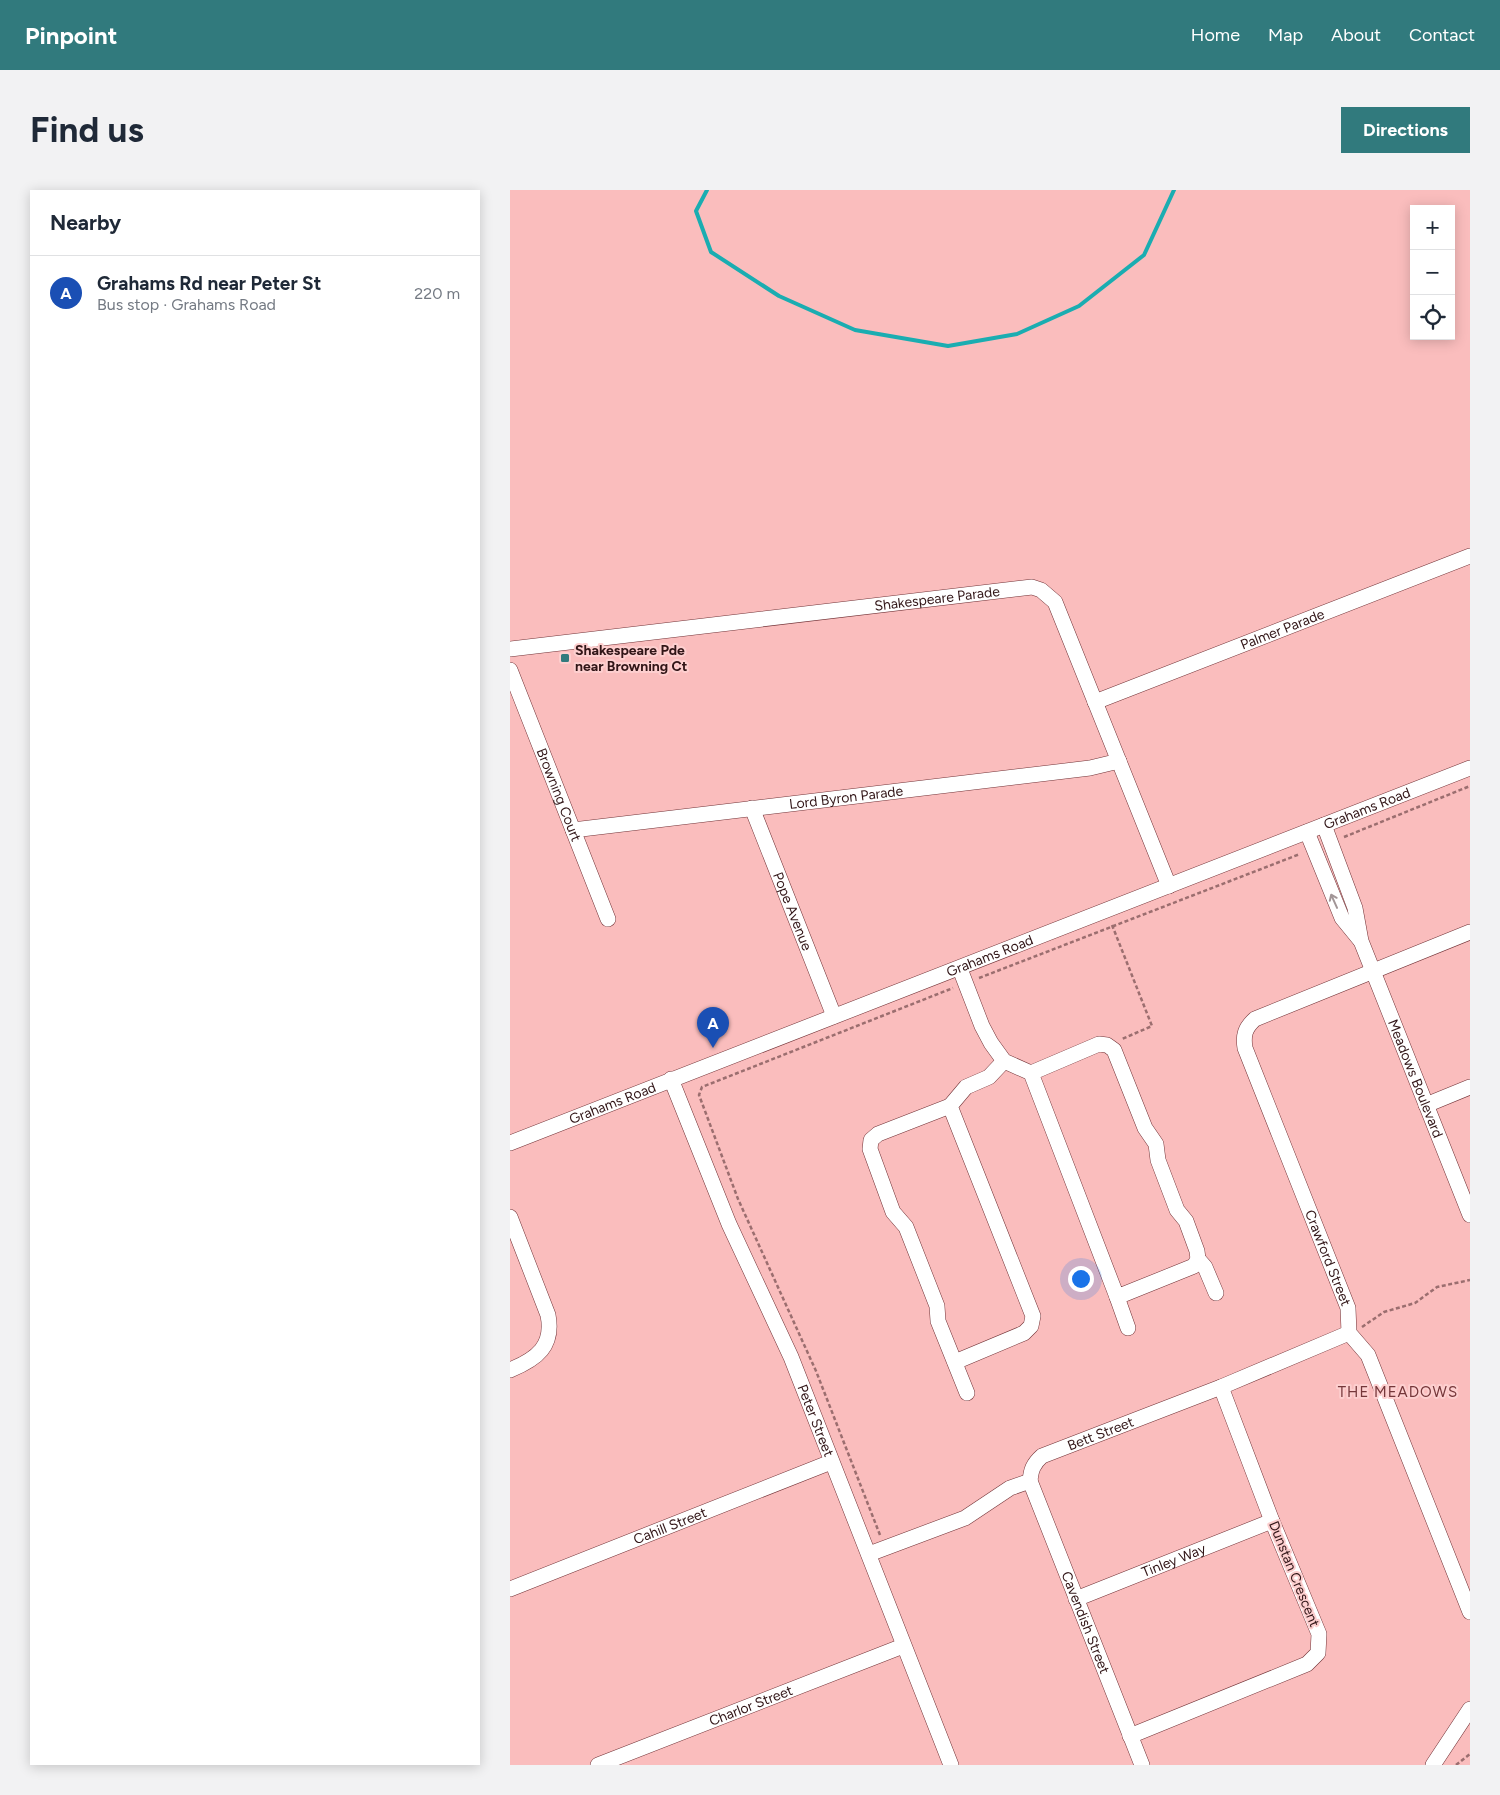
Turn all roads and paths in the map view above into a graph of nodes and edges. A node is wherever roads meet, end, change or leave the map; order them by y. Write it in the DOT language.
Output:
graph roads {
  1 [pos="1470,556"];
  2 [pos="510,649"];
  3 [pos="510,670"];
  4 [pos="1095,702"];
  5 [pos="1119,761"];
  6 [pos="1470,768"];
  7 [pos="1470,786"];
  8 [pos="752,808"];
  9 [pos="1324,825"];
  10 [pos="573,830"];
  11 [pos="1307,832"];
  12 [pos="1341,838"];
  13 [pos="1169,886"];
  14 [pos="1106,912"];
  15 [pos="608,919"];
  16 [pos="1470,932"];
  17 [pos="1361,941"];
  18 [pos="960,969"];
  19 [pos="1373,971"];
  20 [pos="834,1016"];
  21 [pos="1107,1045"];
  22 [pos="1004,1061"];
  23 [pos="1031,1073"];
  24 [pos="671,1079"];
  25 [pos="1470,1087"];
  26 [pos="1426,1105"];
  27 [pos="950,1106"];
  28 [pos="510,1143"];
  29 [pos="1470,1215"];
  30 [pos="510,1217"];
  31 [pos="1198,1259"];
  32 [pos="1470,1280"];
  33 [pos="1216,1293"];
  34 [pos="1117,1297"];
  35 [pos="1128,1328"];
  36 [pos="1349,1333"];
  37 [pos="955,1362"];
  38 [pos="510,1370"];
  39 [pos="1221,1387"];
  40 [pos="967,1393"];
  41 [pos="831,1462"];
  42 [pos="1030,1481"];
  43 [pos="1272,1521"];
  44 [pos="869,1554"];
  45 [pos="510,1589"];
  46 [pos="1076,1599"];
  47 [pos="1470,1612"];
  48 [pos="903,1646"];
  49 [pos="1470,1709"];
  50 [pos="1130,1736"];
  51 [pos="1470,1754"];
  52 [pos="598,1765"];
  53 [pos="951,1765"];
  54 [pos="1142,1765"];
  55 [pos="1433,1765"];
  56 [pos="1456,1765"];
  1 -- 4 [label="street, Palmer Parade"];
  2 -- 4 [label="street, Shakespeare Parade"];
  3 -- 10 [label="street, Browning Court"];
  4 -- 5 [label="street, Shakespeare Parade"];
  5 -- 8 [label="street, Lord Byron Parade"];
  5 -- 13 [label="street, Shakespeare Parade"];
  6 -- 9 [label="street, Grahams Road"];
  7 -- 12 [label="path"];
  8 -- 10 [label="street, Lord Byron Parade"];
  8 -- 20 [label="street, Pope Avenue"];
  9 -- 11 [label="street, Grahams Road"];
  9 -- 17 [label="street, Meadows Boulevard"];
  10 -- 15 [label="street, Browning Court"];
  11 -- 13 [label="street, Grahams Road"];
  17 -- 11 [label="street, Meadows Boulevard, one-way"];
  13 -- 14 [label="street, Grahams Road"];
  14 -- 18 [label="street, Grahams Road"];
  14 -- 21 [label="path"];
  16 -- 19 [label="street"];
  17 -- 19 [label="street, Meadows Boulevard"];
  18 -- 20 [label="street, Grahams Road"];
  18 -- 22 [label="street"];
  19 -- 26 [label="street, Meadows Boulevard"];
  19 -- 36 [label="street, Crawford Street"];
  20 -- 24 [label="street, Grahams Road"];
  21 -- 23 [label="street"];
  21 -- 31 [label="street"];
  22 -- 23 [label="street"];
  22 -- 27 [label="street"];
  23 -- 34 [label="street"];
  24 -- 28 [label="street, Grahams Road"];
  24 -- 41 [label="street, Peter Street"];
  25 -- 26 [label="street"];
  26 -- 29 [label="street, Meadows Boulevard"];
  27 -- 37 [label="street"];
  27 -- 37 [label="street"];
  30 -- 38 [label="street"];
  31 -- 33 [label="street"];
  31 -- 34 [label="street"];
  32 -- 36 [label="path"];
  34 -- 35 [label="street"];
  36 -- 39 [label="street, Bett Street"];
  36 -- 47 [label="street"];
  37 -- 40 [label="street"];
  39 -- 42 [label="street, Bett Street"];
  39 -- 43 [label="street, Dunstan Crescent"];
  41 -- 44 [label="street, Peter Street"];
  41 -- 45 [label="street, Cahill Street"];
  42 -- 44 [label="street"];
  42 -- 46 [label="street, Cavendish Street"];
  43 -- 46 [label="street, Tinley Way"];
  43 -- 50 [label="street, Dunstan Crescent"];
  44 -- 48 [label="street, Peter Street"];
  46 -- 50 [label="street, Cavendish Street"];
  48 -- 52 [label="street, Charlor Street"];
  48 -- 53 [label="street, Peter Street"];
  49 -- 55 [label="street"];
  50 -- 54 [label="street, Cavendish Street"];
  51 -- 56 [label="path"];
}
